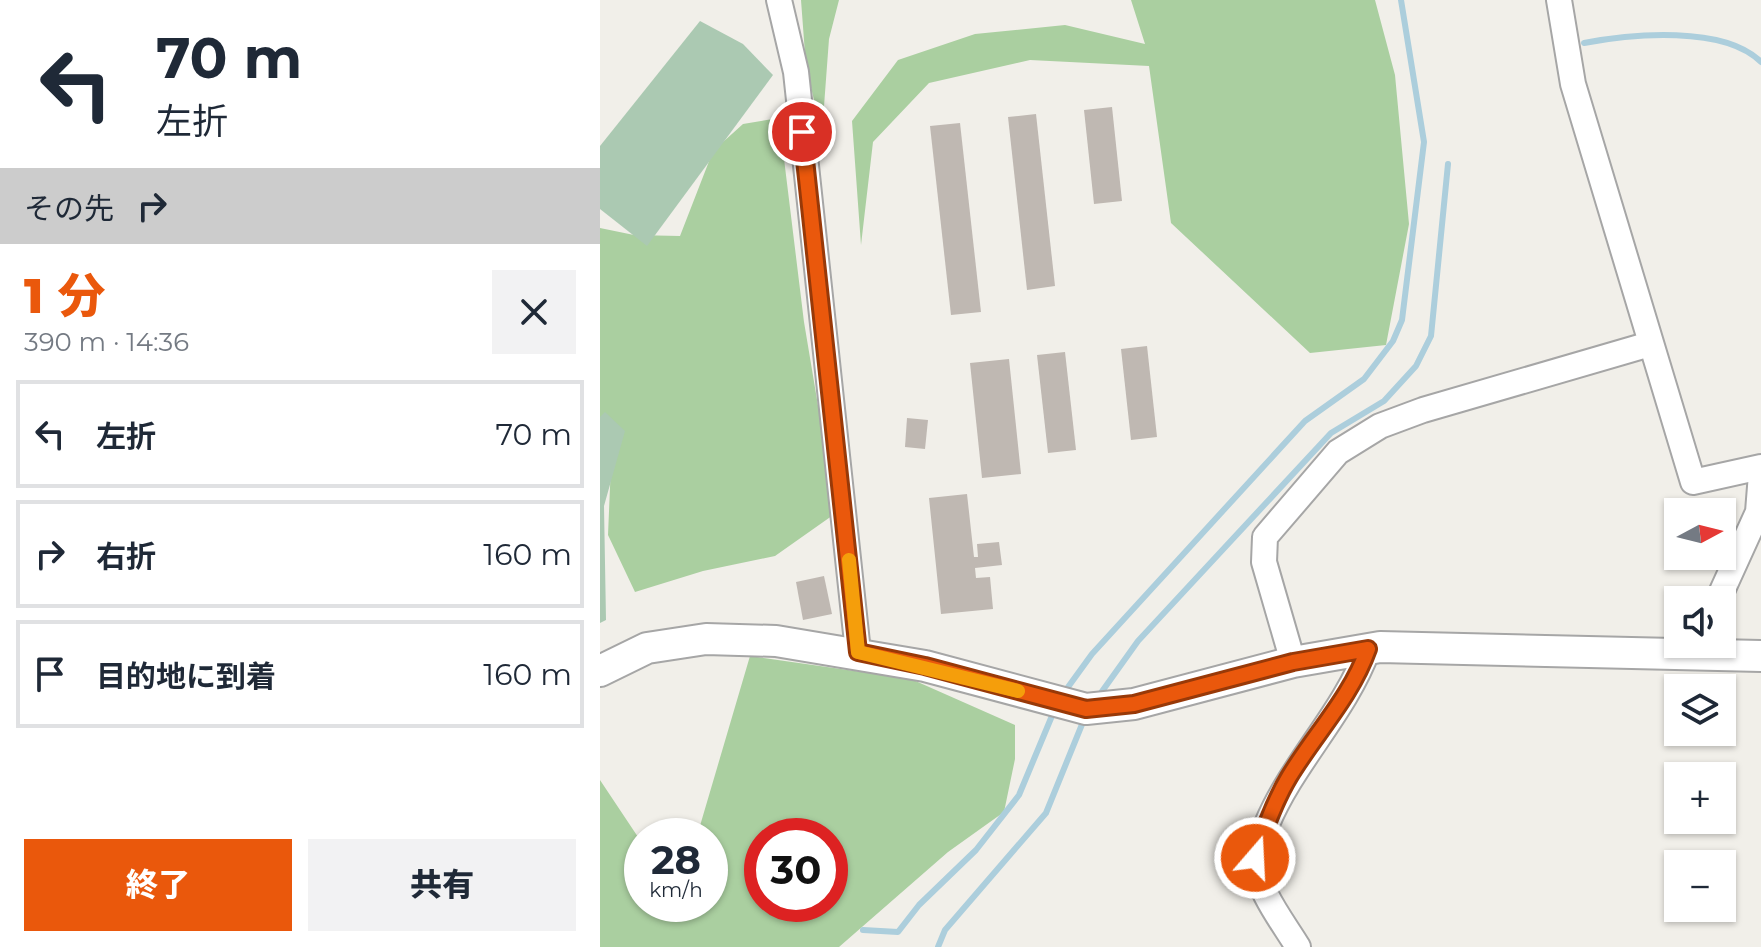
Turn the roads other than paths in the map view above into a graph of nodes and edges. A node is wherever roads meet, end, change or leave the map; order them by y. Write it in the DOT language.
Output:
graph roads {
  1 [pos="779,0"];
  2 [pos="1559,0"];
  3 [pos="1650,344"];
  4 [pos="1761,467"];
  5 [pos="1761,474"];
  6 [pos="1724,586"];
  7 [pos="1368,649"];
  8 [pos="1664,650"];
  9 [pos="858,652"];
  10 [pos="1736,654"];
  11 [pos="1761,656"];
  12 [pos="1293,662"];
  13 [pos="600,671"];
  14 [pos="1298,947"];
  1 -- 9 [label="street"];
  2 -- 3 [label="street"];
  3 -- 4 [label="street"];
  3 -- 12 [label="street"];
  5 -- 6 [label="street"];
  7 -- 8 [label="street"];
  7 -- 12 [label="street"];
  7 -- 14 [label="street"];
  9 -- 12 [label="street"];
  9 -- 13 [label="street"];
  10 -- 11 [label="street"];
}
